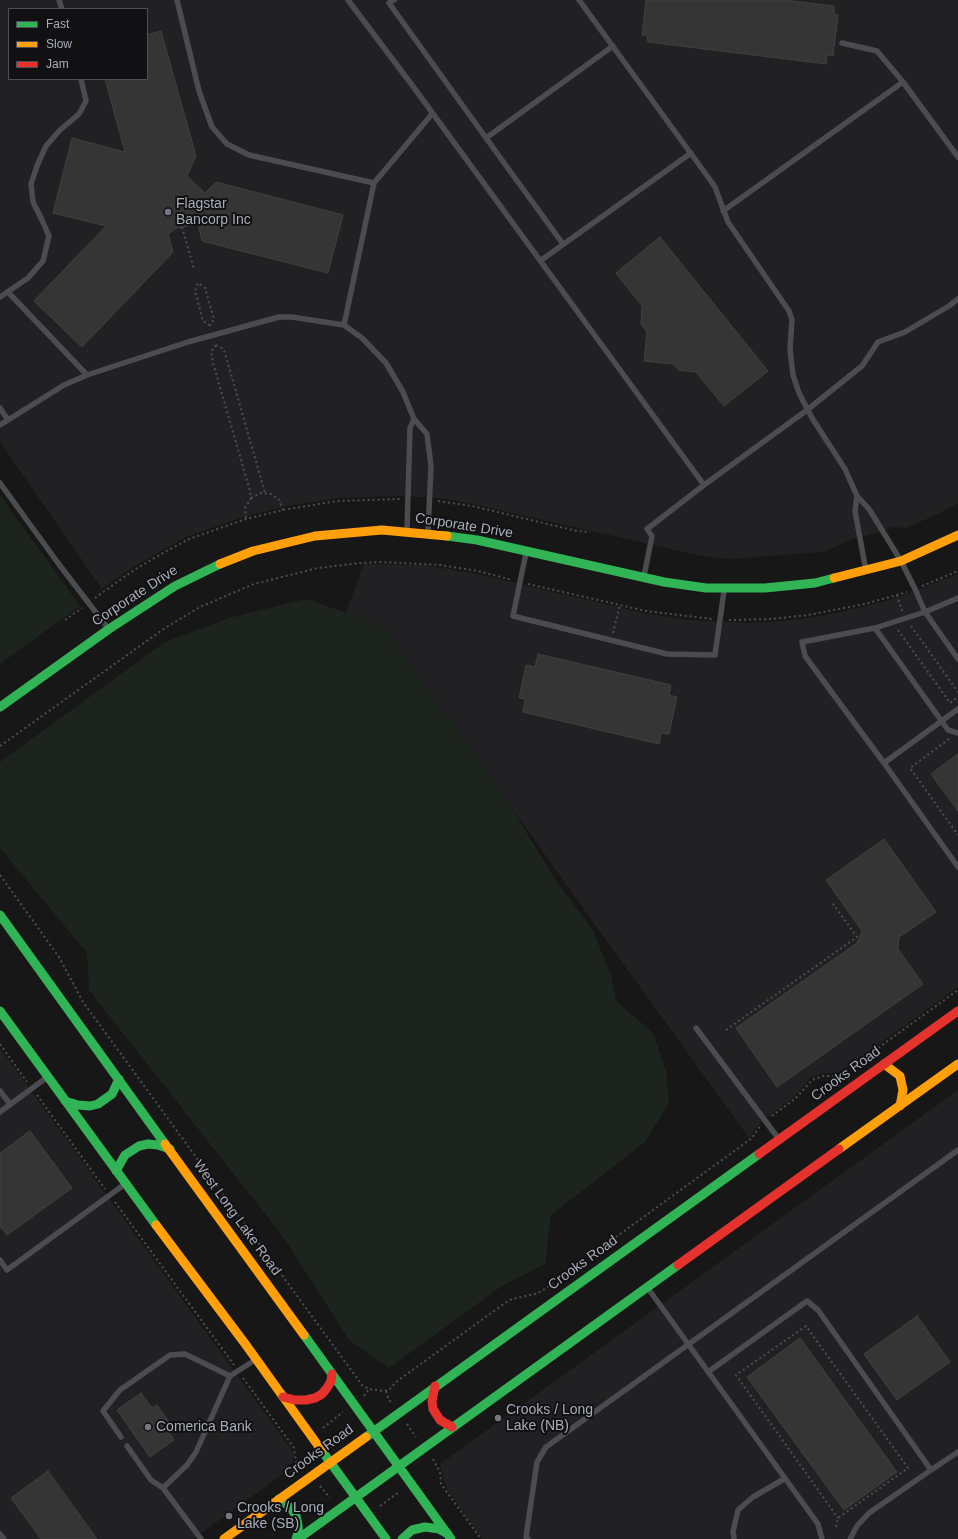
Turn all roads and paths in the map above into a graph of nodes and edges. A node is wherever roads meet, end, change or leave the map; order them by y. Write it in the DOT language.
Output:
graph roads {
  1 [pos="177,0"];
  2 [pos="348,0"];
  3 [pos="394,0"];
  4 [pos="579,0"];
  5 [pos="842,43"];
  6 [pos="613,46"];
  7 [pos="80,80"];
  8 [pos="903,82"];
  9 [pos="432,114"];
  10 [pos="486,138"];
  11 [pos="691,153"];
  12 [pos="958,157"];
  13 [pos="374,183"];
  14 [pos="723,211"];
  15 [pos="182,227"];
  16 [pos="563,244"];
  17 [pos="540,261"];
  18 [pos="194,269"];
  19 [pos="8,292"];
  20 [pos="0,297"];
  21 [pos="958,299"];
  22 [pos="344,325"];
  23 [pos="211,327"];
  24 [pos="87,375"];
  25 [pos="0,408"];
  26 [pos="808,410"];
  27 [pos="414,419"];
  28 [pos="8,420"];
  29 [pos="0,425"];
  30 [pos="0,483"];
  31 [pos="704,485"];
  32 [pos="265,493"];
  33 [pos="857,496"];
  34 [pos="251,498"];
  35 [pos="401,498"];
  36 [pos="438,501"];
  37 [pos="283,510"];
  38 [pos="246,519"];
  39 [pos="407,531"];
  40 [pos="428,532"];
  41 [pos="590,532"];
  42 [pos="958,535"];
  43 [pos="527,551"];
  44 [pos="901,561"];
  45 [pos="958,571"];
  46 [pos="866,572"];
  47 [pos="509,579"];
  48 [pos="644,579"];
  49 [pos="528,584"];
  50 [pos="925,585"];
  51 [pos="724,588"];
  52 [pos="907,592"];
  53 [pos="897,595"];
  54 [pos="97,597"];
  55 [pos="958,598"];
  56 [pos="620,605"];
  57 [pos="81,608"];
  58 [pos="902,612"];
  59 [pos="925,612"];
  60 [pos="711,619"];
  61 [pos="65,620"];
  62 [pos="730,620"];
  63 [pos="910,626"];
  64 [pos="875,628"];
  65 [pos="904,628"];
  66 [pos="109,629"];
  67 [pos="613,633"];
  68 [pos="958,659"];
  69 [pos="958,692"];
  70 [pos="958,697"];
  71 [pos="0,707"];
  72 [pos="958,709"];
  73 [pos="942,722"];
  74 [pos="958,733"];
  75 [pos="950,739"];
  76 [pos="0,746"];
  77 [pos="884,763"];
  78 [pos="958,835"];
  79 [pos="958,866"];
  80 [pos="0,875"];
  81 [pos="831,900"];
  82 [pos="0,915"];
  83 [pos="958,990"];
  84 [pos="0,1011"];
  85 [pos="958,1011"];
  86 [pos="696,1028"];
  87 [pos="726,1030"];
  88 [pos="0,1044"];
  89 [pos="884,1064"];
  90 [pos="958,1064"];
  91 [pos="48,1076"];
  92 [pos="119,1079"];
  93 [pos="27,1081"];
  94 [pos="0,1091"];
  95 [pos="36,1093"];
  96 [pos="65,1101"];
  97 [pos="10,1104"];
  98 [pos="900,1106"];
  99 [pos="0,1112"];
  100 [pos="774,1114"];
  101 [pos="760,1126"];
  102 [pos="780,1140"];
  103 [pos="170,1149"];
  104 [pos="958,1150"];
  105 [pos="116,1171"];
  106 [pos="126,1184"];
  107 [pos="106,1190"];
  108 [pos="114,1201"];
  109 [pos="0,1260"];
  110 [pos="646,1287"];
  111 [pos="688,1345"];
  112 [pos="256,1359"];
  113 [pos="233,1364"];
  114 [pos="708,1372"];
  115 [pos="332,1374"];
  116 [pos="230,1376"];
  117 [pos="243,1378"];
  118 [pos="435,1386"];
  119 [pos="369,1389"];
  120 [pos="386,1391"];
  121 [pos="365,1395"];
  122 [pos="283,1397"];
  123 [pos="388,1397"];
  124 [pos="346,1410"];
  125 [pos="405,1420"];
  126 [pos="452,1427"];
  127 [pos="320,1430"];
  128 [pos="373,1431"];
  129 [pos="121,1437"];
  130 [pos="417,1439"];
  131 [pos="127,1446"];
  132 [pos="298,1446"];
  133 [pos="294,1448"];
  134 [pos="958,1452"];
  135 [pos="431,1457"];
  136 [pos="296,1458"];
  137 [pos="300,1458"];
  138 [pos="331,1462"];
  139 [pos="399,1466"];
  140 [pos="931,1470"];
  141 [pos="288,1474"];
  142 [pos="784,1479"];
  143 [pos="318,1484"];
  144 [pos="163,1488"];
  145 [pos="402,1489"];
  146 [pos="356,1497"];
  147 [pos="279,1499"];
  148 [pos="332,1500"];
  149 [pos="378,1508"];
  150 [pos="838,1518"];
  151 [pos="836,1527"];
  152 [pos="0,1534"];
  153 [pos="449,1537"];
  154 [pos="4,1539"];
  155 [pos="201,1539"];
  156 [pos="224,1539"];
  157 [pos="297,1539"];
  158 [pos="386,1539"];
  159 [pos="402,1539"];
  160 [pos="481,1539"];
  161 [pos="528,1539"];
  162 [pos="734,1539"];
  163 [pos="822,1539"];
  164 [pos="850,1539"];
  1 -- 13 [label="lane"];
  2 -- 9 [label="lane"];
  3 -- 10 [label="lane"];
  4 -- 6 [label="lane"];
  5 -- 8 [label="lane"];
  6 -- 10 [label="lane"];
  6 -- 11 [label="lane"];
  7 -- 19 [label="lane"];
  8 -- 12 [label="lane"];
  8 -- 14 [label="lane"];
  9 -- 13 [label="lane"];
  9 -- 17 [label="lane"];
  10 -- 16 [label="lane"];
  11 -- 14 [label="lane"];
  11 -- 16 [label="lane"];
  13 -- 22 [label="lane"];
  14 -- 26 [label="lane"];
  15 -- 18 [label="path"];
  16 -- 17 [label="lane"];
  17 -- 31 [label="lane"];
  19 -- 20 [label="lane"];
  19 -- 24 [label="lane"];
  21 -- 26 [label="lane"];
  22 -- 24 [label="lane"];
  22 -- 27 [label="lane"];
  23 -- 23 [label="path"];
  24 -- 28 [label="lane"];
  25 -- 28 [label="lane"];
  26 -- 31 [label="lane"];
  26 -- 33 [label="lane"];
  27 -- 39 [label="lane"];
  27 -- 40 [label="lane"];
  28 -- 29 [label="lane"];
  30 -- 66 [label="lane"];
  31 -- 48 [label="lane"];
  32 -- 34 [label="path"];
  32 -- 34 [label="path"];
  32 -- 37 [label="path"];
  33 -- 44 [label="lane"];
  33 -- 46 [label="lane"];
  34 -- 38 [label="path"];
  35 -- 37 [label="path"];
  36 -- 41 [label="path"];
  37 -- 38 [label="path"];
  38 -- 54 [label="path"];
  39 -- 40 [label="main road, Corporate Drive"];
  39 -- 66 [label="main road, Corporate Drive"];
  40 -- 43 [label="main road, Corporate Drive"];
  42 -- 44 [label="main road, Corporate Drive"];
  43 -- 48 [label="main road, Corporate Drive"];
  43 -- 51 [label="lane"];
  44 -- 46 [label="main road, Corporate Drive"];
  44 -- 59 [label="lane"];
  45 -- 50 [label="path"];
  46 -- 51 [label="main road, Corporate Drive"];
  47 -- 76 [label="path"];
  48 -- 51 [label="main road, Corporate Drive"];
  49 -- 56 [label="path"];
  52 -- 53 [label="path"];
  53 -- 58 [label="path"];
  53 -- 62 [label="path"];
  55 -- 59 [label="lane"];
  56 -- 60 [label="path"];
  56 -- 67 [label="path"];
  57 -- 61 [label="path"];
  59 -- 64 [label="lane"];
  59 -- 68 [label="lane"];
  63 -- 69 [label="path"];
  64 -- 73 [label="lane"];
  64 -- 77 [label="lane"];
  65 -- 70 [label="path"];
  66 -- 71 [label="main road, Corporate Drive"];
  72 -- 73 [label="lane"];
  73 -- 74 [label="lane"];
  73 -- 77 [label="lane"];
  75 -- 78 [label="path"];
  77 -- 79 [label="lane"];
  80 -- 119 [label="path"];
  81 -- 87 [label="path"];
  82 -- 92 [label="main road, West Long Lake Road"];
  83 -- 100 [label="path"];
  84 -- 91 [label="main road"];
  85 -- 89 [label="main road, Crooks Road"];
  86 -- 102 [label="lane"];
  88 -- 93 [label="path"];
  89 -- 98 [label="main road"];
  89 -- 102 [label="main road, Crooks Road"];
  90 -- 98 [label="main road"];
  91 -- 96 [label="main road"];
  91 -- 97 [label="lane"];
  92 -- 96 [label="main road"];
  92 -- 103 [label="main road, West Long Lake Road"];
  94 -- 97 [label="lane"];
  95 -- 107 [label="path"];
  96 -- 105 [label="main road"];
  97 -- 99 [label="lane"];
  98 -- 110 [label="main road"];
  101 -- 120 [label="path"];
  102 -- 118 [label="main road, Crooks Road"];
  103 -- 105 [label="main road"];
  103 -- 115 [label="main road, West Long Lake Road"];
  104 -- 111 [label="lane"];
  105 -- 106 [label="main road"];
  106 -- 109 [label="lane"];
  106 -- 112 [label="main road"];
  108 -- 113 [label="path"];
  110 -- 111 [label="lane"];
  110 -- 126 [label="main road"];
  111 -- 114 [label="lane"];
  111 -- 161 [label="lane"];
  112 -- 116 [label="lane"];
  112 -- 122 [label="main road"];
  114 -- 140 [label="lane"];
  114 -- 142 [label="lane"];
  115 -- 122 [label="main road"];
  115 -- 128 [label="main road, West Long Lake Road"];
  116 -- 129 [label="lane"];
  116 -- 144 [label="lane"];
  117 -- 133 [label="path"];
  118 -- 126 [label="main road"];
  118 -- 128 [label="main road, Crooks Road"];
  119 -- 120 [label="path"];
  119 -- 121 [label="path"];
  120 -- 123 [label="path"];
  122 -- 138 [label="main road"];
  124 -- 127 [label="path"];
  125 -- 130 [label="path"];
  126 -- 139 [label="main road"];
  128 -- 138 [label="main road, Crooks Road"];
  128 -- 139 [label="main road, West Long Lake Road"];
  131 -- 144 [label="lane"];
  132 -- 133 [label="path"];
  133 -- 136 [label="path"];
  134 -- 140 [label="lane"];
  135 -- 160 [label="path"];
  136 -- 137 [label="path"];
  136 -- 141 [label="path"];
  138 -- 146 [label="main road"];
  138 -- 147 [label="main road, Crooks Road"];
  139 -- 146 [label="main road"];
  139 -- 153 [label="main road, West Long Lake Road"];
  140 -- 164 [label="lane"];
  142 -- 162 [label="lane"];
  142 -- 163 [label="lane"];
  143 -- 148 [label="path"];
  144 -- 155 [label="lane"];
  145 -- 149 [label="path"];
  146 -- 157 [label="main road"];
  146 -- 158 [label="main road"];
  147 -- 156 [label="main road, Crooks Road"];
  147 -- 157 [label="main road"];
  150 -- 150 [label="path"];
  150 -- 151 [label="path"];
  152 -- 154 [label="lane"];
  153 -- 159 [label="main road"];
}
